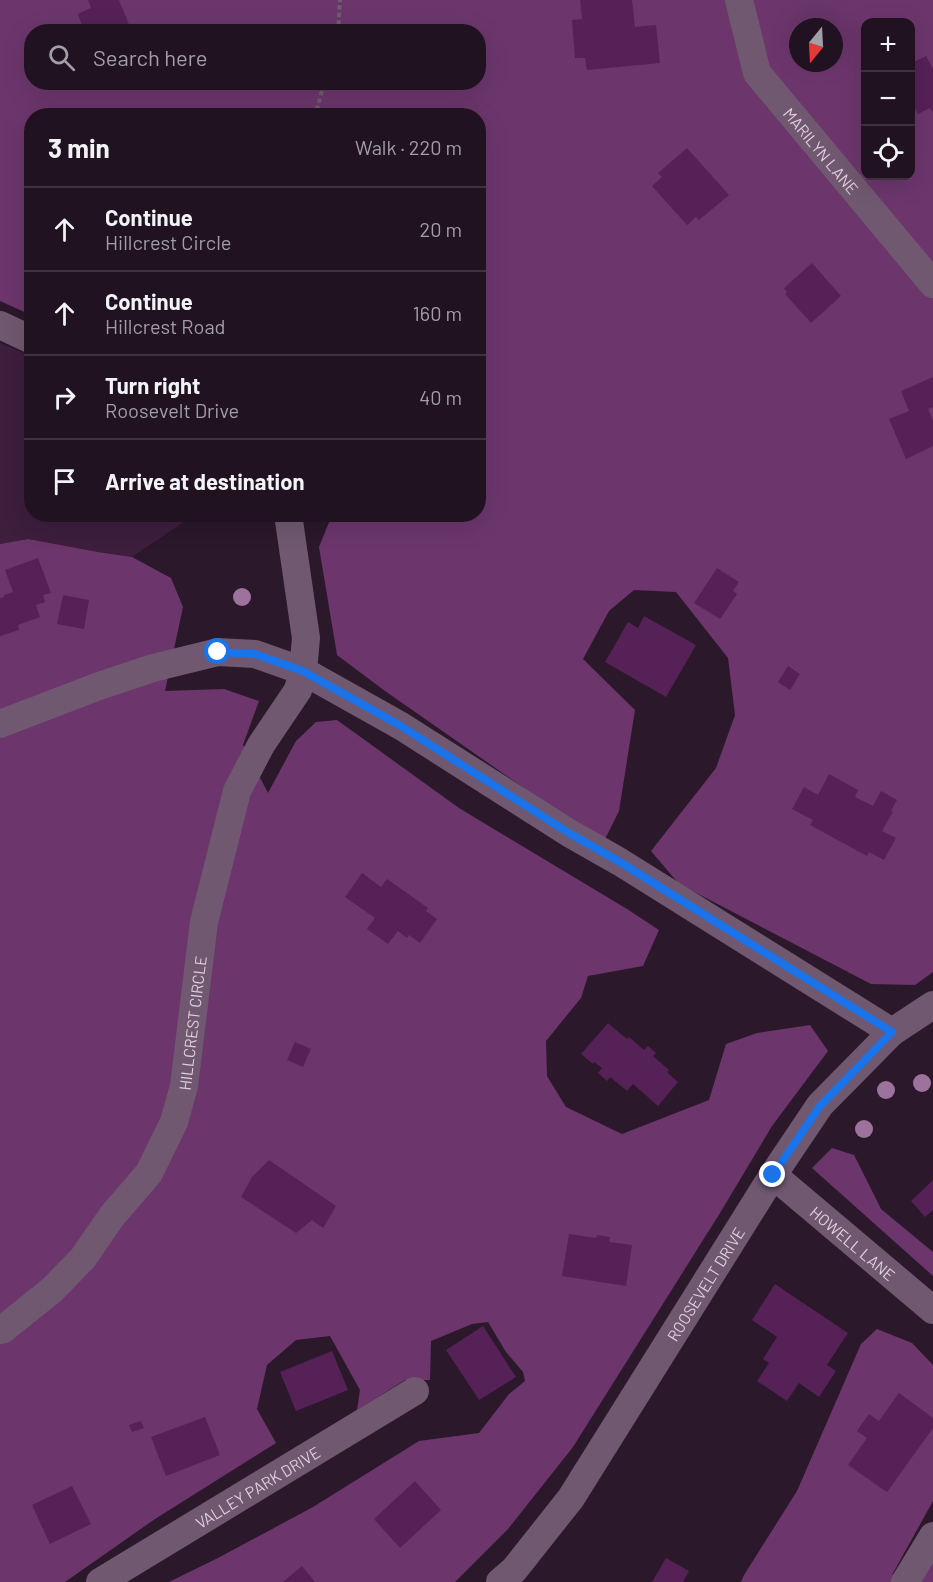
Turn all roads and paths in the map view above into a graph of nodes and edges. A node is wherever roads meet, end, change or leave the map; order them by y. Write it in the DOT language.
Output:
graph roads {
  1 [pos="340,0"];
  2 [pos="740,0"];
  3 [pos="338,24"];
  4 [pos="322,90"];
  5 [pos="317,108"];
  6 [pos="933,284"];
  7 [pos="0,325"];
  8 [pos="24,336"];
  9 [pos="289,522"];
  10 [pos="303,671"];
  11 [pos="0,724"];
  12 [pos="933,1005"];
  13 [pos="892,1032"];
  14 [pos="773,1175"];
  15 [pos="933,1310"];
  16 [pos="2,1330"];
  17 [pos="415,1391"];
  18 [pos="933,1536"];
  19 [pos="100,1582"];
  20 [pos="500,1582"];
  21 [pos="905,1582"];
  1 -- 3 [label="path"];
  2 -- 6 [label="street, MARILYN LANE"];
  4 -- 5 [label="path"];
  7 -- 8 [label="street"];
  9 -- 10 [label="street, HILLCREST CIRCLE"];
  10 -- 11 [label="street"];
  10 -- 13 [label="street"];
  10 -- 16 [label="street, HILLCREST CIRCLE"];
  12 -- 13 [label="street, ROOSEVELT DRIVE"];
  13 -- 14 [label="street, ROOSEVELT DRIVE"];
  14 -- 15 [label="street, HOWELL LANE"];
  14 -- 20 [label="street, ROOSEVELT DRIVE"];
  17 -- 19 [label="street, VALLEY PARK DRIVE"];
  18 -- 21 [label="street"];
}
